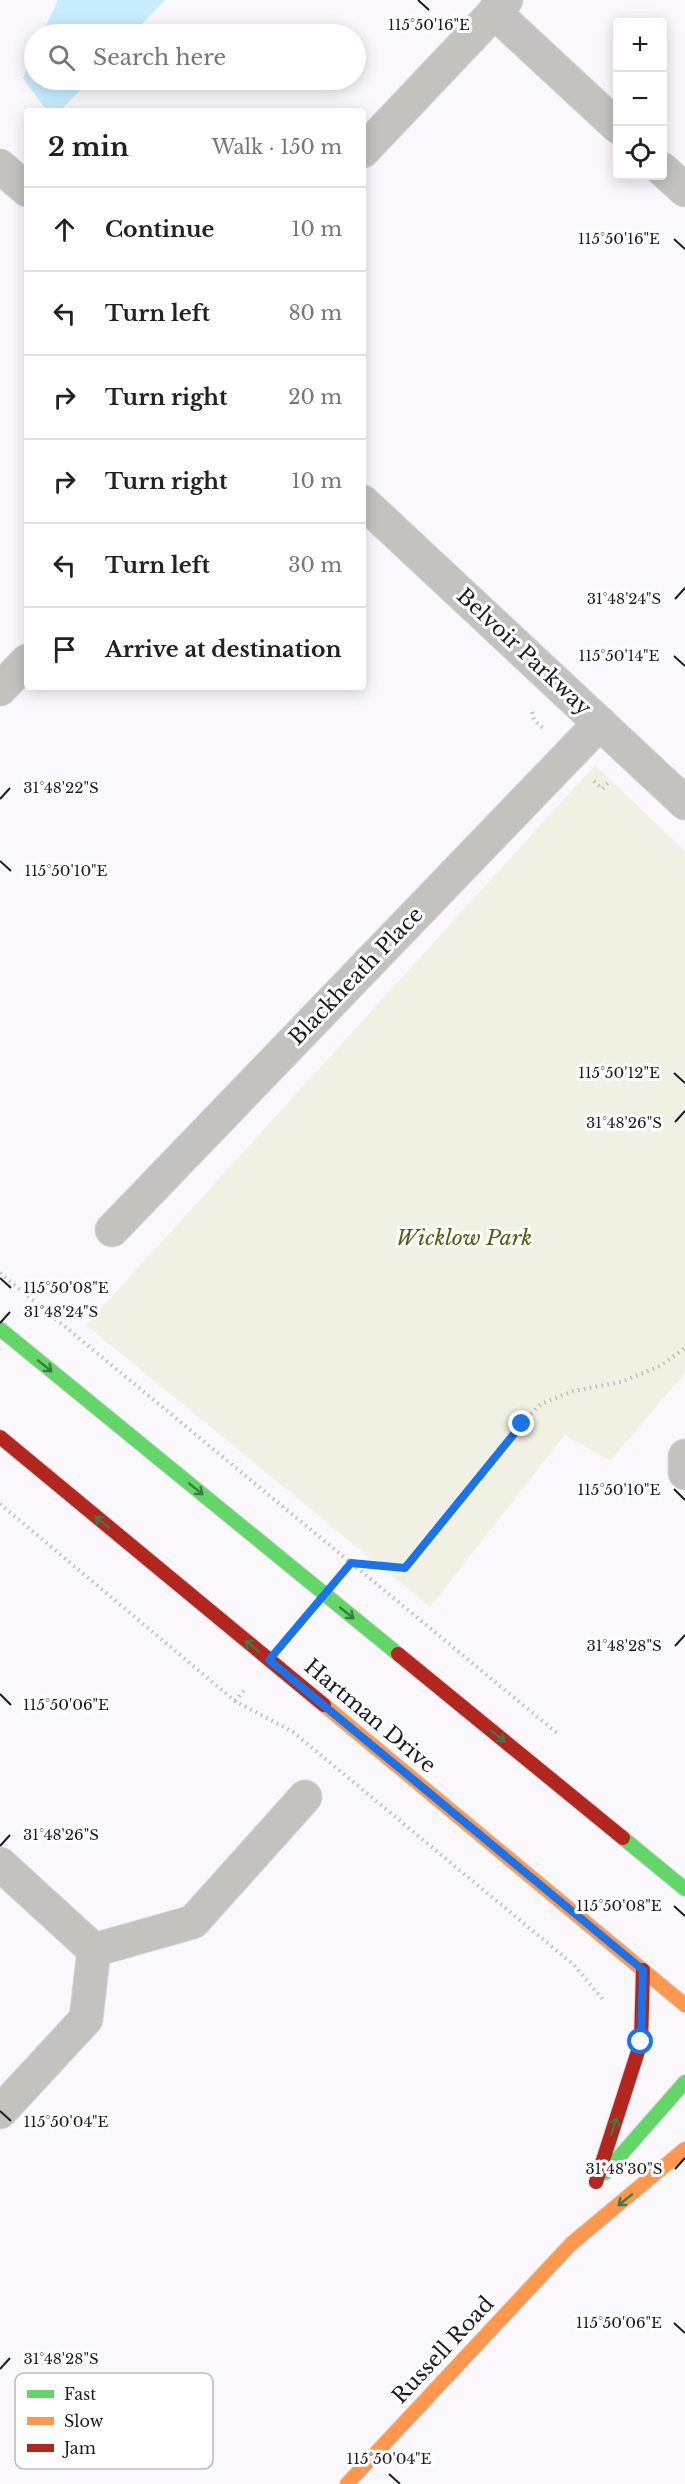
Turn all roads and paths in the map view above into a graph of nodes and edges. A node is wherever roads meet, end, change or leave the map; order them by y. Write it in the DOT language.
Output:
graph roads {
  1 [pos="500,6"];
  2 [pos="617,126"];
  3 [pos="366,148"];
  4 [pos="0,166"];
  5 [pos="667,173"];
  6 [pos="24,187"];
  7 [pos="685,190"];
  8 [pos="366,505"];
  9 [pos="24,664"];
  10 [pos="0,688"];
  11 [pos="600,723"];
  12 [pos="685,803"];
  13 [pos="112,1230"];
  14 [pos="0,1273"];
  15 [pos="0,1329"];
  16 [pos="685,1348"];
  17 [pos="0,1437"];
  18 [pos="685,1456"];
  19 [pos="685,1473"];
  20 [pos="351,1563"];
  21 [pos="325,1595"];
  22 [pos="269,1660"];
  23 [pos="235,1701"];
  24 [pos="559,1735"];
  25 [pos="306,1797"];
  26 [pos="0,1864"];
  27 [pos="685,1889"];
  28 [pos="94,1950"];
  29 [pos="643,1970"];
  30 [pos="685,2005"];
  31 [pos="685,2082"];
  32 [pos="0,2112"];
  33 [pos="683,2154"];
  34 [pos="584,2213"];
  35 [pos="571,2244"];
  36 [pos="347,2484"];
  1 -- 2 [label="street"];
  1 -- 3 [label="street"];
  4 -- 6 [label="street"];
  5 -- 7 [label="street"];
  8 -- 11 [label="street, Belvoir Parkway"];
  9 -- 10 [label="street"];
  11 -- 12 [label="street, Belvoir Parkway"];
  11 -- 13 [label="street, Blackheath Place"];
  14 -- 20 [label="path"];
  15 -- 21 [label="main road, one-way"];
  16 -- 20 [label="path"];
  22 -- 17 [label="main road, Hartman Drive, one-way"];
  18 -- 19 [label="street"];
  20 -- 21 [label="path"];
  20 -- 24 [label="path"];
  21 -- 22 [label="path"];
  21 -- 27 [label="main road, one-way"];
  22 -- 23 [label="path"];
  22 -- 29 [label="main road, Hartman Drive"];
  25 -- 28 [label="street"];
  26 -- 28 [label="street"];
  28 -- 32 [label="street"];
  29 -- 30 [label="main road, Hartman Drive"];
  31 -- 29 [label="main road, one-way"];
  33 -- 35 [label="main road, Russell Road, one-way"];
  34 -- 35 [label="main road, Russell Road"];
  35 -- 36 [label="main road, Russell Road"];
}
